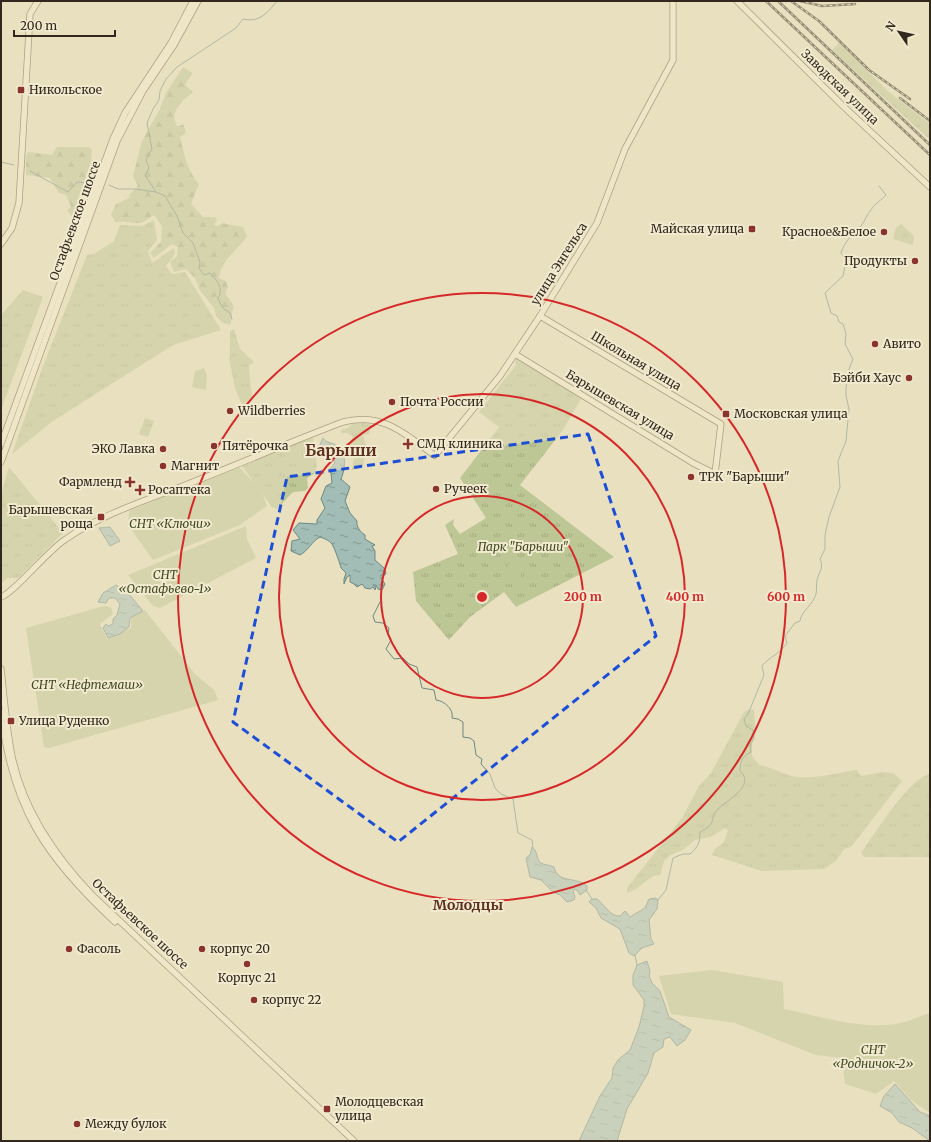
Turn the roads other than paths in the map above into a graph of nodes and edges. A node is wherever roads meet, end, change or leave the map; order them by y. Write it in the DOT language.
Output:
graph roads {
  1 [pos="38,1"];
  2 [pos="193,1"];
  3 [pos="198,1"];
  4 [pos="673,1"];
  5 [pos="737,1"];
  6 [pos="930,186"];
  7 [pos="1,244"];
  8 [pos="540,316"];
  9 [pos="515,354"];
  10 [pos="1,444"];
  11 [pos="1,462"];
  12 [pos="715,474"];
  13 [pos="1,597"];
  14 [pos="1,669"];
  15 [pos="1,712"];
  16 [pos="349,1141"];
  17 [pos="354,1141"];
  1 -- 7 [label="main road"];
  2 -- 10 [label="main road, Остафьевское шоссе"];
  3 -- 11 [label="main road, Остафьевское шоссе"];
  4 -- 8 [label="main road, улица Энгельса"];
  5 -- 6 [label="main road, Заводская улица"];
  8 -- 9 [label="main road, улица Энгельса"];
  8 -- 12 [label="main road, Школьная улица"];
  9 -- 12 [label="main road, Барышевская улица"];
  9 -- 13 [label="main road, улица Энгельса"];
  14 -- 17 [label="main road, Остафьевское шоссе"];
  15 -- 16 [label="main road, Остафьевское шоссе"];
}
